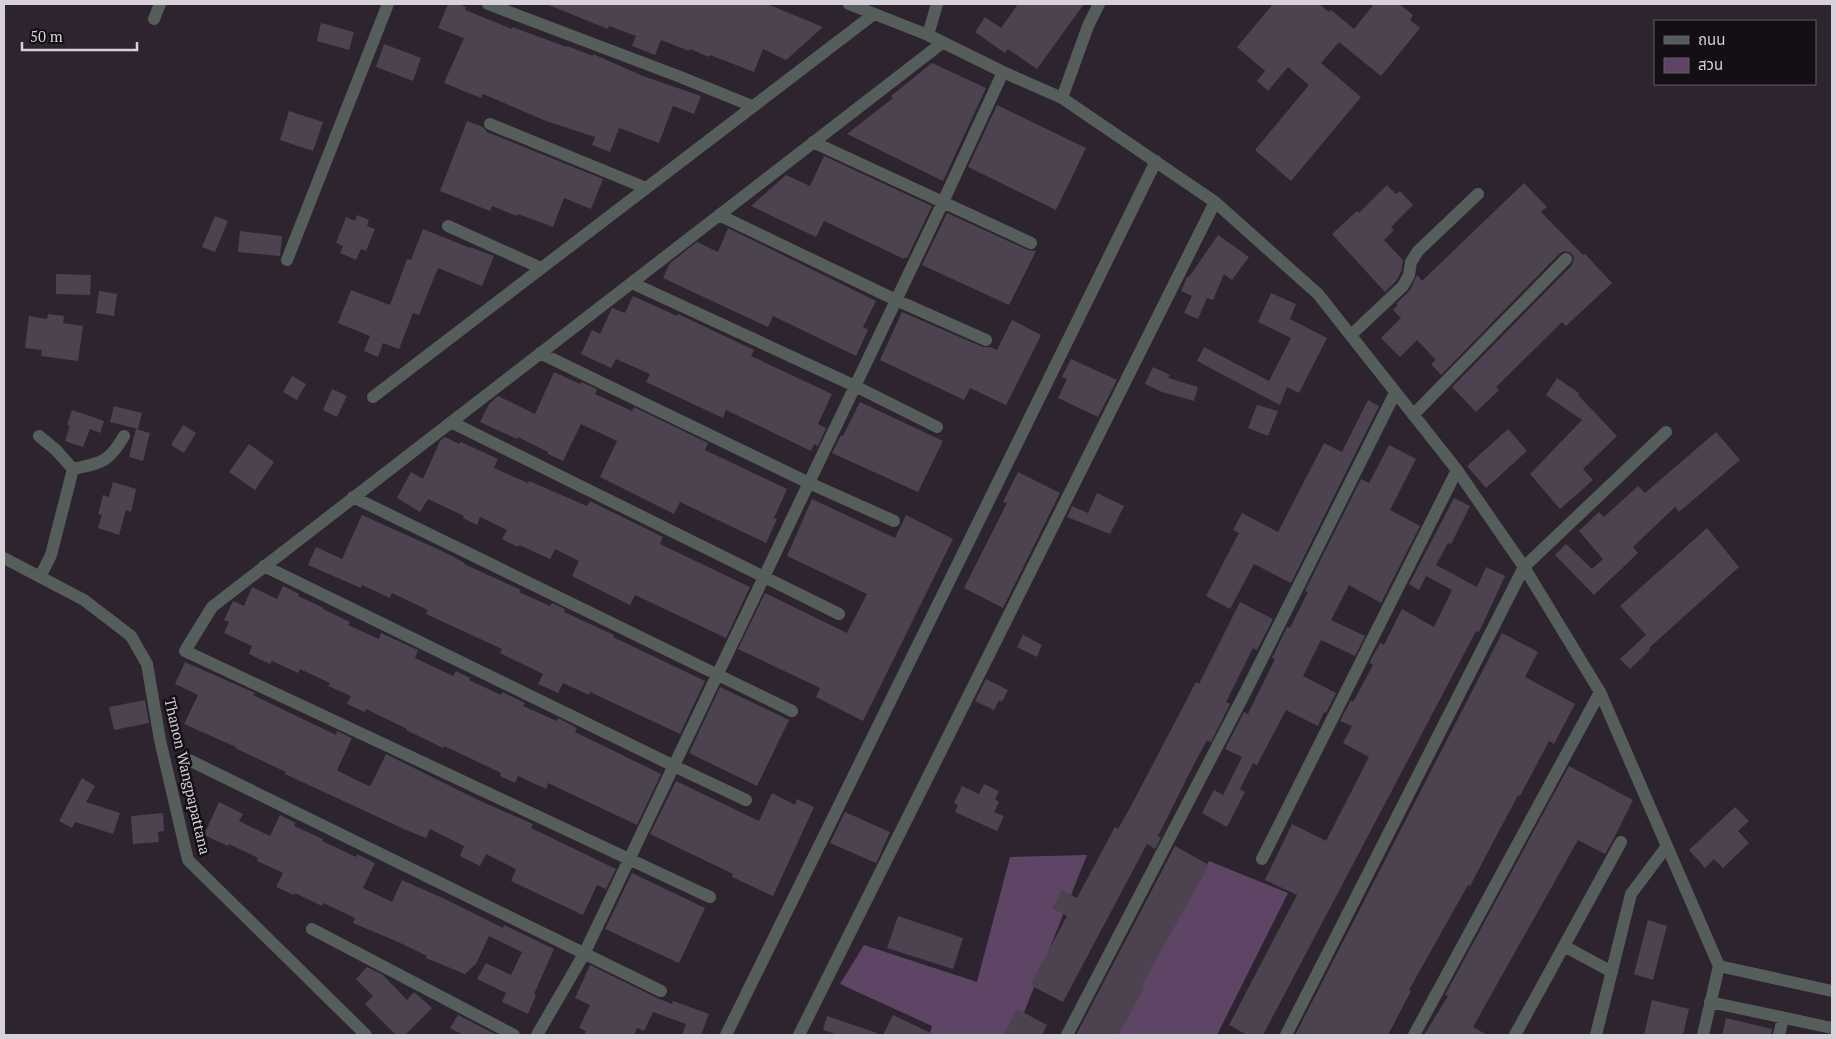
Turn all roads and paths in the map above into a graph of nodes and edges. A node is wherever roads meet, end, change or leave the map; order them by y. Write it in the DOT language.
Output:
graph roads {
  1 [pos="160,4"];
  2 [pos="388,4"];
  3 [pos="488,4"];
  4 [pos="849,4"];
  5 [pos="937,4"];
  6 [pos="1099,4"];
  7 [pos="874,14"];
  8 [pos="154,19"];
  9 [pos="928,35"];
  10 [pos="942,43"];
  11 [pos="1003,72"];
  12 [pos="1062,98"];
  13 [pos="752,106"];
  14 [pos="490,124"];
  15 [pos="813,142"];
  16 [pos="1156,161"];
  17 [pos="646,188"];
  18 [pos="1478,194"];
  19 [pos="943,202"];
  20 [pos="1215,202"];
  21 [pos="719,215"];
  22 [pos="448,226"];
  23 [pos="1031,243"];
  24 [pos="1566,259"];
  25 [pos="287,260"];
  26 [pos="541,268"];
  27 [pos="632,282"];
  28 [pos="896,300"];
  29 [pos="1351,335"];
  30 [pos="986,340"];
  31 [pos="540,353"];
  32 [pos="855,386"];
  33 [pos="1395,393"];
  34 [pos="373,397"];
  35 [pos="1413,415"];
  36 [pos="451,422"];
  37 [pos="937,427"];
  38 [pos="1666,432"];
  39 [pos="39,436"];
  40 [pos="124,436"];
  41 [pos="73,469"];
  42 [pos="1457,470"];
  43 [pos="809,483"];
  44 [pos="353,497"];
  45 [pos="894,521"];
  46 [pos="4,558"];
  47 [pos="264,566"];
  48 [pos="1524,567"];
  49 [pos="764,576"];
  50 [pos="40,577"];
  51 [pos="839,614"];
  52 [pos="717,676"];
  53 [pos="1600,692"];
  54 [pos="792,711"];
  55 [pos="189,760"];
  56 [pos="674,766"];
  57 [pos="746,800"];
  58 [pos="1621,842"];
  59 [pos="1667,846"];
  60 [pos="1262,859"];
  61 [pos="629,860"];
  62 [pos="710,897"];
  63 [pos="312,929"];
  64 [pos="1564,946"];
  65 [pos="584,954"];
  66 [pos="1719,966"];
  67 [pos="1612,972"];
  68 [pos="661,991"];
  69 [pos="1832,991"];
  70 [pos="1710,1002"];
  71 [pos="1783,1018"];
  72 [pos="1832,1028"];
  73 [pos="366,1035"];
  74 [pos="514,1035"];
  75 [pos="537,1035"];
  76 [pos="726,1035"];
  77 [pos="799,1035"];
  78 [pos="1066,1035"];
  79 [pos="1286,1035"];
  80 [pos="1414,1035"];
  81 [pos="1516,1035"];
  82 [pos="1596,1035"];
  83 [pos="1703,1035"];
  84 [pos="1779,1035"];
  1 -- 8 [label="street"];
  2 -- 25 [label="street"];
  3 -- 13 [label="street"];
  4 -- 7 [label="street"];
  5 -- 9 [label="street"];
  6 -- 12 [label="street"];
  7 -- 9 [label="street"];
  7 -- 13 [label="street"];
  9 -- 10 [label="street"];
  10 -- 11 [label="street"];
  10 -- 15 [label="street"];
  11 -- 12 [label="street"];
  11 -- 19 [label="street"];
  12 -- 16 [label="street"];
  13 -- 17 [label="street"];
  14 -- 17 [label="street"];
  15 -- 19 [label="street"];
  15 -- 21 [label="street"];
  16 -- 20 [label="street"];
  16 -- 76 [label="street"];
  17 -- 26 [label="street"];
  18 -- 29 [label="street"];
  19 -- 23 [label="street"];
  19 -- 28 [label="street"];
  20 -- 29 [label="street"];
  20 -- 77 [label="street"];
  21 -- 27 [label="street"];
  21 -- 28 [label="street"];
  22 -- 26 [label="street"];
  24 -- 35 [label="street"];
  26 -- 34 [label="street"];
  27 -- 31 [label="street"];
  27 -- 32 [label="street"];
  28 -- 30 [label="street"];
  28 -- 32 [label="street"];
  29 -- 33 [label="street"];
  31 -- 36 [label="street"];
  31 -- 43 [label="street"];
  32 -- 37 [label="street"];
  32 -- 43 [label="street"];
  33 -- 35 [label="street"];
  33 -- 78 [label="street"];
  35 -- 42 [label="street"];
  36 -- 44 [label="street"];
  36 -- 49 [label="street"];
  38 -- 48 [label="street"];
  39 -- 41 [label="street"];
  40 -- 41 [label="street"];
  41 -- 50 [label="street"];
  42 -- 48 [label="street"];
  42 -- 60 [label="street"];
  43 -- 45 [label="street"];
  43 -- 49 [label="street"];
  44 -- 47 [label="street"];
  44 -- 52 [label="street"];
  46 -- 50 [label="street, Thanon Wangpapattana"];
  47 -- 56 [label="street"];
  47 -- 61 [label="street"];
  48 -- 53 [label="street"];
  48 -- 79 [label="street"];
  49 -- 51 [label="street"];
  49 -- 52 [label="street"];
  50 -- 73 [label="street, Thanon Wangpapattana"];
  52 -- 54 [label="street"];
  52 -- 56 [label="street"];
  53 -- 59 [label="street"];
  53 -- 80 [label="street"];
  55 -- 65 [label="street"];
  56 -- 57 [label="street"];
  56 -- 61 [label="street"];
  58 -- 64 [label="street"];
  59 -- 66 [label="street"];
  59 -- 67 [label="street"];
  61 -- 62 [label="street"];
  61 -- 65 [label="street"];
  63 -- 74 [label="street"];
  64 -- 67 [label="street"];
  64 -- 81 [label="street"];
  65 -- 68 [label="street"];
  65 -- 75 [label="street"];
  66 -- 69 [label="street"];
  66 -- 70 [label="street"];
  67 -- 82 [label="street"];
  70 -- 71 [label="street"];
  70 -- 83 [label="street"];
  71 -- 72 [label="street"];
  71 -- 84 [label="street"];
}
